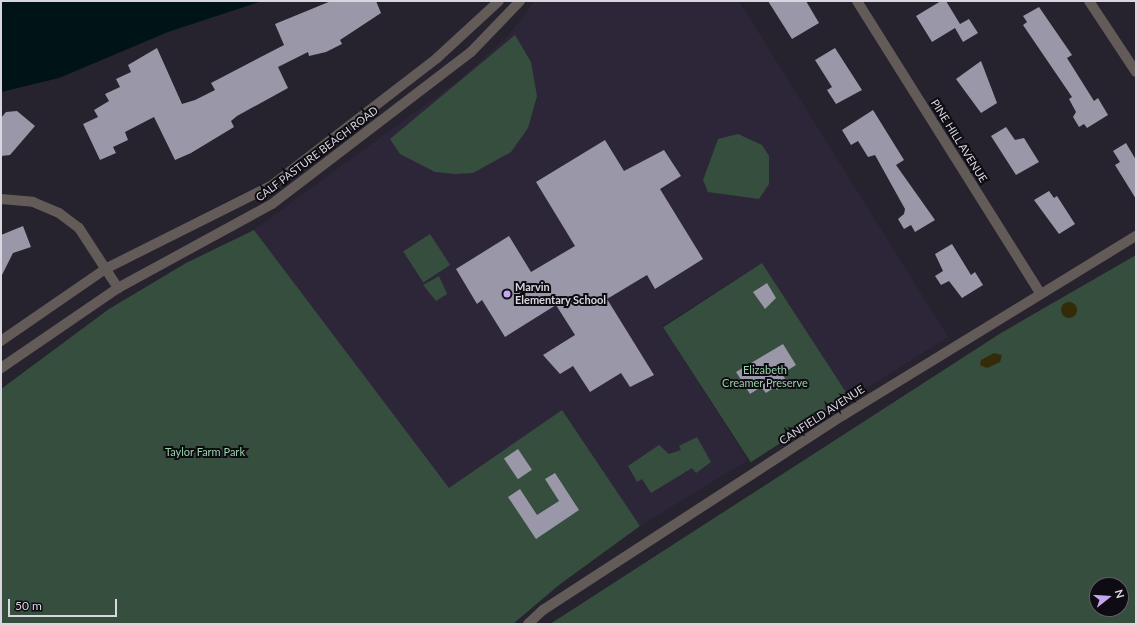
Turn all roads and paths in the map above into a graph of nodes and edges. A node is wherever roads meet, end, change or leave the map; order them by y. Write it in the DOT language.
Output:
graph roads {
  1 [pos="520,1"];
  2 [pos="857,1"];
  3 [pos="1089,1"];
  4 [pos="498,2"];
  5 [pos="510,14"];
  6 [pos="1136,72"];
  7 [pos="1,199"];
  8 [pos="1136,236"];
  9 [pos="107,268"];
  10 [pos="118,288"];
  11 [pos="1040,293"];
  12 [pos="1,340"];
  13 [pos="1,368"];
  14 [pos="528,624"];
  1 -- 5 [label="street, CALF PASTURE BEACH ROAD"];
  2 -- 11 [label="street, PINE HILL AVENUE"];
  3 -- 6 [label="street"];
  4 -- 5 [label="street, CALF PASTURE BEACH ROAD"];
  4 -- 9 [label="street, CALF PASTURE BEACH ROAD"];
  5 -- 10 [label="street, CALF PASTURE BEACH ROAD"];
  7 -- 9 [label="street"];
  8 -- 11 [label="street, CANFIELD AVENUE"];
  9 -- 10 [label="street"];
  9 -- 12 [label="street, CALF PASTURE BEACH ROAD"];
  10 -- 13 [label="street, CALF PASTURE BEACH ROAD"];
  11 -- 14 [label="street, CANFIELD AVENUE"];
}
